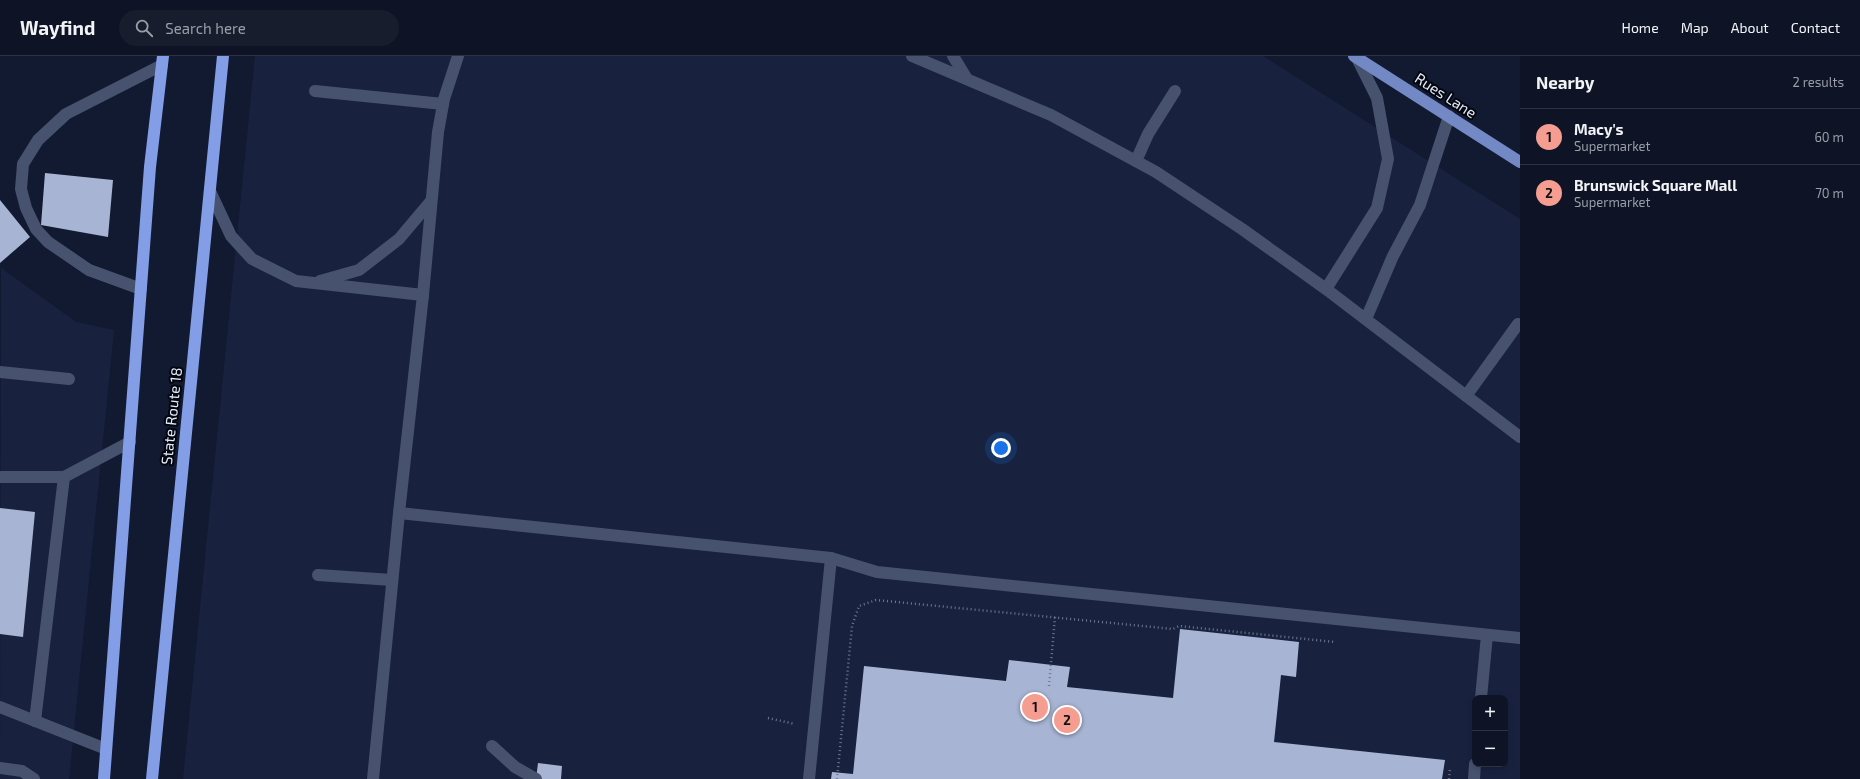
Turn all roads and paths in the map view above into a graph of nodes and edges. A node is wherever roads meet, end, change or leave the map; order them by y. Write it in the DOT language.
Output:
graph roads {
  1 [pos="223,56"];
  2 [pos="458,56"];
  3 [pos="912,56"];
  4 [pos="953,56"];
  5 [pos="1356,57"];
  6 [pos="162,60"];
  7 [pos="967,79"];
  8 [pos="315,91"];
  9 [pos="1175,91"];
  10 [pos="443,104"];
  11 [pos="1449,116"];
  12 [pos="1136,162"];
  13 [pos="1520,162"];
  14 [pos="210,190"];
  15 [pos="431,201"];
  16 [pos="313,283"];
  17 [pos="141,289"];
  18 [pos="1326,289"];
  19 [pos="423,295"];
  20 [pos="1366,319"];
  21 [pos="1518,324"];
  22 [pos="0,372"];
  23 [pos="69,379"];
  24 [pos="1466,396"];
  25 [pos="1520,437"];
  26 [pos="130,442"];
  27 [pos="0,477"];
  28 [pos="64,477"];
  29 [pos="399,513"];
  30 [pos="831,558"];
  31 [pos="318,575"];
  32 [pos="392,580"];
  33 [pos="1055,617"];
  34 [pos="1487,634"];
  35 [pos="1520,638"];
  36 [pos="1335,642"];
  37 [pos="1048,686"];
  38 [pos="1481,695"];
  39 [pos="0,707"];
  40 [pos="768,718"];
  41 [pos="35,721"];
  42 [pos="799,725"];
  43 [pos="492,746"];
  44 [pos="106,749"];
  45 [pos="1475,767"];
  46 [pos="0,768"];
  47 [pos="1450,768"];
  48 [pos="34,779"];
  49 [pos="104,779"];
  50 [pos="152,779"];
  51 [pos="373,779"];
  52 [pos="536,779"];
  53 [pos="809,779"];
  54 [pos="837,779"];
  55 [pos="1449,779"];
  56 [pos="1474,779"];
  1 -- 14 [label="highway, State Route 18"];
  2 -- 10 [label="lane"];
  3 -- 7 [label="lane"];
  4 -- 7 [label="lane"];
  5 -- 11 [label="main road, Rues Lane"];
  5 -- 18 [label="lane"];
  6 -- 17 [label="highway"];
  6 -- 17 [label="lane"];
  7 -- 12 [label="lane"];
  8 -- 10 [label="lane"];
  9 -- 12 [label="lane"];
  10 -- 15 [label="lane"];
  11 -- 13 [label="main road, Rues Lane"];
  11 -- 20 [label="lane"];
  12 -- 18 [label="lane"];
  14 -- 16 [label="lane"];
  14 -- 50 [label="highway, State Route 18"];
  15 -- 16 [label="lane"];
  15 -- 19 [label="lane"];
  16 -- 19 [label="lane"];
  17 -- 26 [label="highway"];
  18 -- 20 [label="lane"];
  19 -- 29 [label="lane"];
  20 -- 24 [label="lane"];
  21 -- 24 [label="lane"];
  22 -- 23 [label="lane"];
  24 -- 25 [label="lane"];
  26 -- 28 [label="lane"];
  26 -- 44 [label="highway"];
  27 -- 28 [label="lane"];
  28 -- 41 [label="lane"];
  29 -- 30 [label="lane"];
  29 -- 32 [label="lane"];
  30 -- 34 [label="lane"];
  30 -- 53 [label="lane"];
  31 -- 32 [label="lane"];
  32 -- 51 [label="lane"];
  33 -- 36 [label="path"];
  33 -- 37 [label="path"];
  33 -- 54 [label="path"];
  34 -- 35 [label="lane"];
  34 -- 38 [label="lane"];
  39 -- 41 [label="lane"];
  40 -- 42 [label="path"];
  41 -- 44 [label="lane"];
  43 -- 52 [label="lane"];
  44 -- 49 [label="highway"];
  45 -- 56 [label="lane"];
  46 -- 48 [label="lane"];
  47 -- 55 [label="path"];
}
